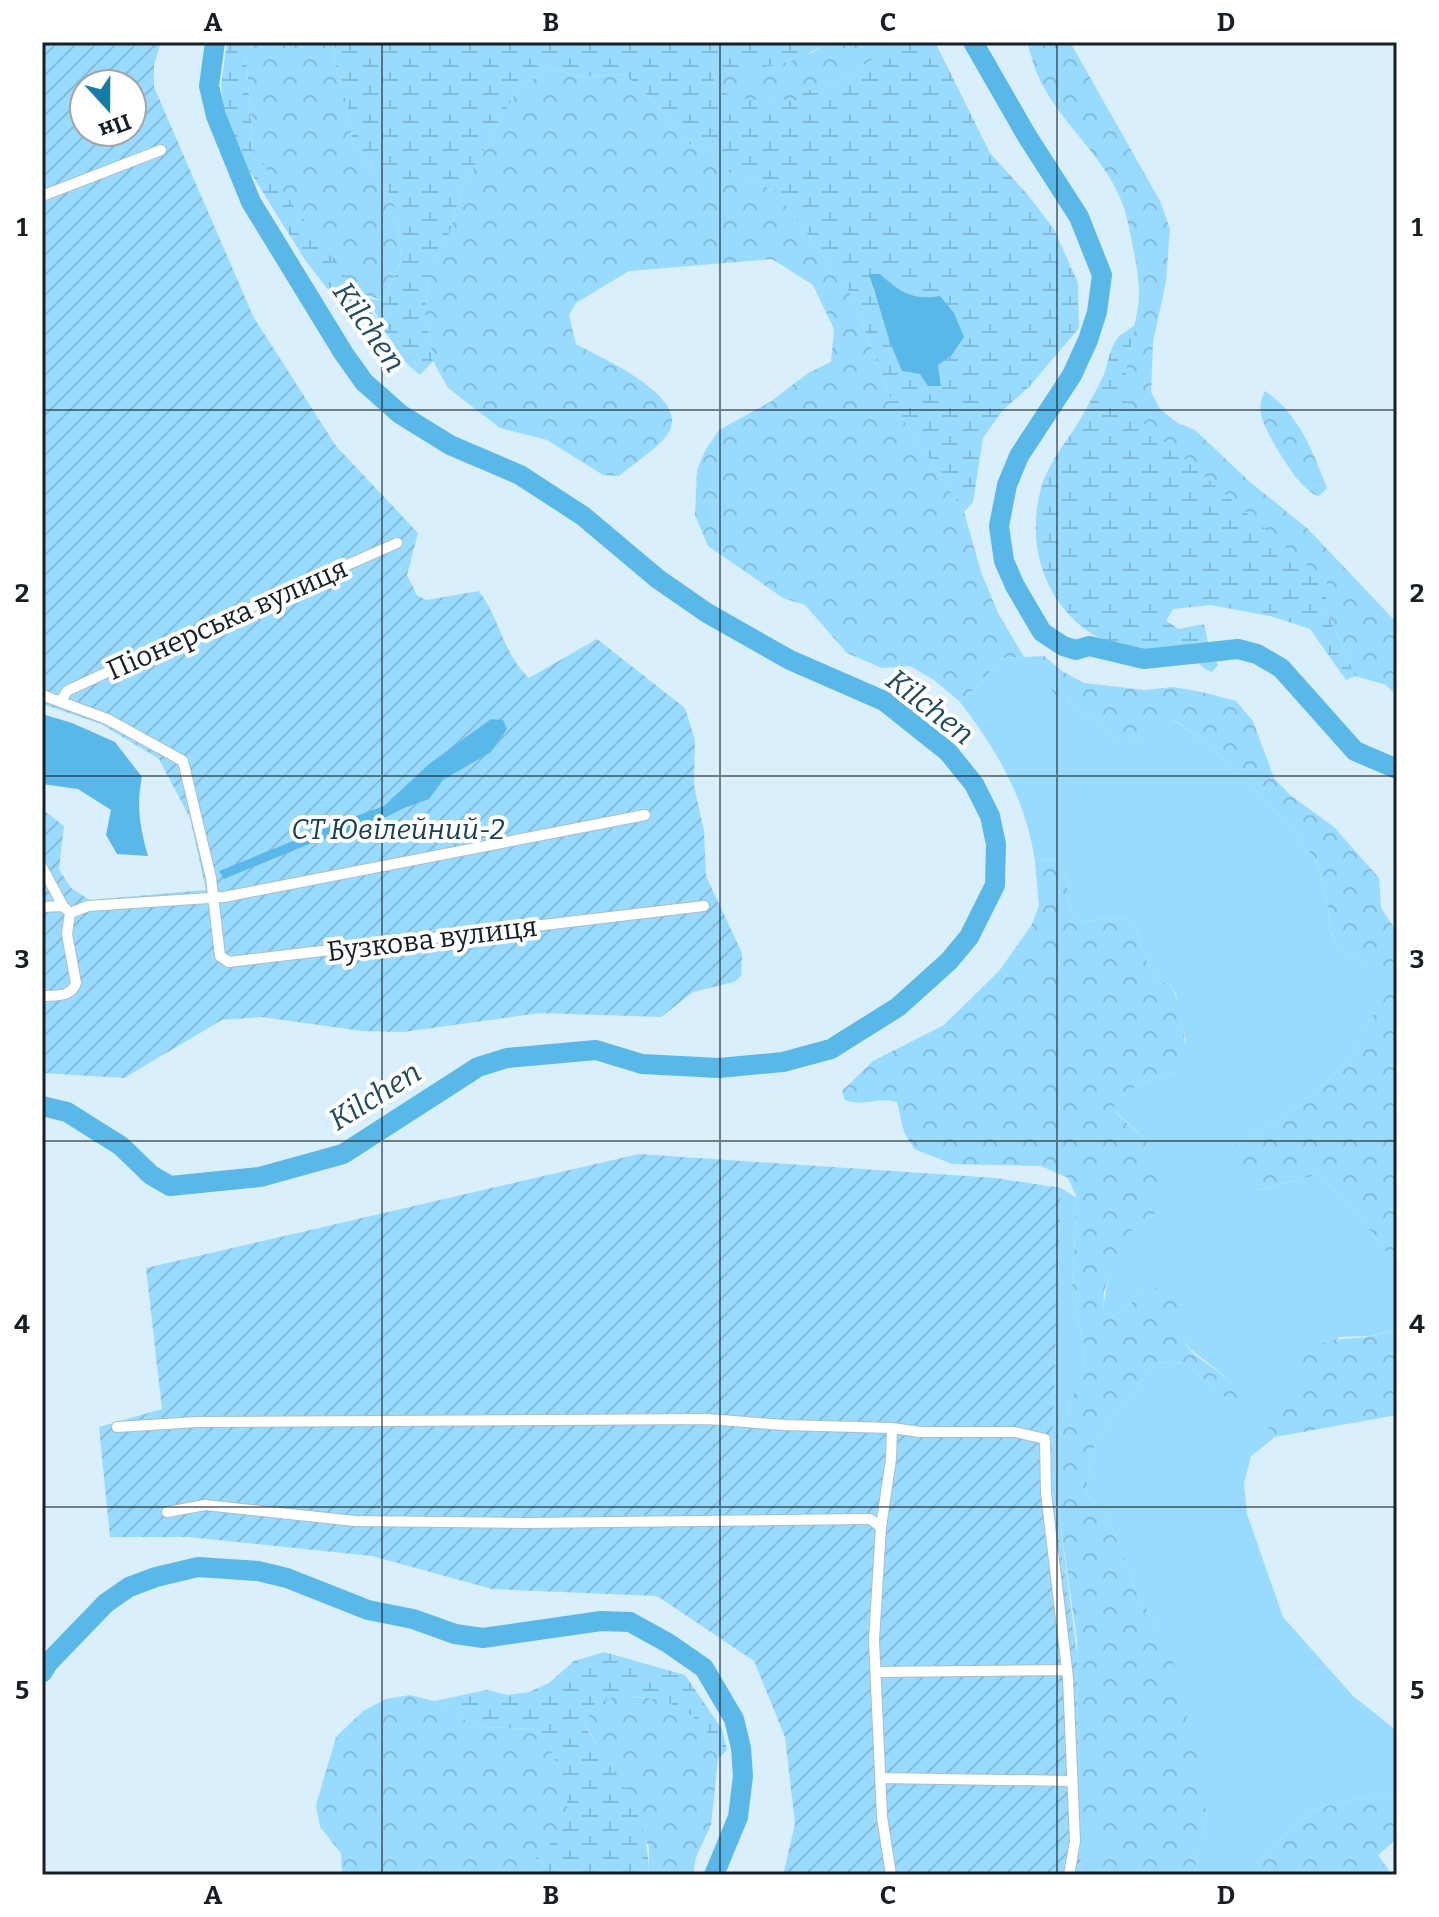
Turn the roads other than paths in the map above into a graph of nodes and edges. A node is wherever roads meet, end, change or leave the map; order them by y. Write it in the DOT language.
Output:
graph roads {
  1 [pos="161,150"];
  2 [pos="42,196"];
  3 [pos="397,543"];
  4 [pos="42,695"];
  5 [pos="61,701"];
  6 [pos="645,815"];
  7 [pos="42,867"];
  8 [pos="213,897"];
  9 [pos="704,906"];
  10 [pos="42,907"];
  11 [pos="66,910"];
  12 [pos="42,996"];
  13 [pos="117,1427"];
  14 [pos="892,1428"];
  15 [pos="167,1512"];
  16 [pos="881,1527"];
  17 [pos="1066,1670"];
  18 [pos="877,1672"];
  19 [pos="881,1778"];
  20 [pos="1072,1781"];
  21 [pos="891,1875"];
  22 [pos="1069,1875"];
  1 -- 2 [label="street"];
  3 -- 5 [label="street, Піонерська вулиця"];
  4 -- 5 [label="street"];
  5 -- 8 [label="street, Бузкова вулиця"];
  6 -- 8 [label="street"];
  7 -- 11 [label="street"];
  8 -- 9 [label="street, Бузкова вулиця"];
  8 -- 11 [label="street"];
  10 -- 11 [label="street"];
  11 -- 12 [label="street"];
  13 -- 14 [label="street"];
  14 -- 16 [label="street"];
  14 -- 17 [label="street"];
  15 -- 16 [label="street"];
  16 -- 18 [label="street"];
  17 -- 18 [label="street"];
  17 -- 20 [label="street"];
  18 -- 19 [label="street"];
  19 -- 20 [label="street"];
  19 -- 21 [label="street"];
  20 -- 22 [label="street"];
}
